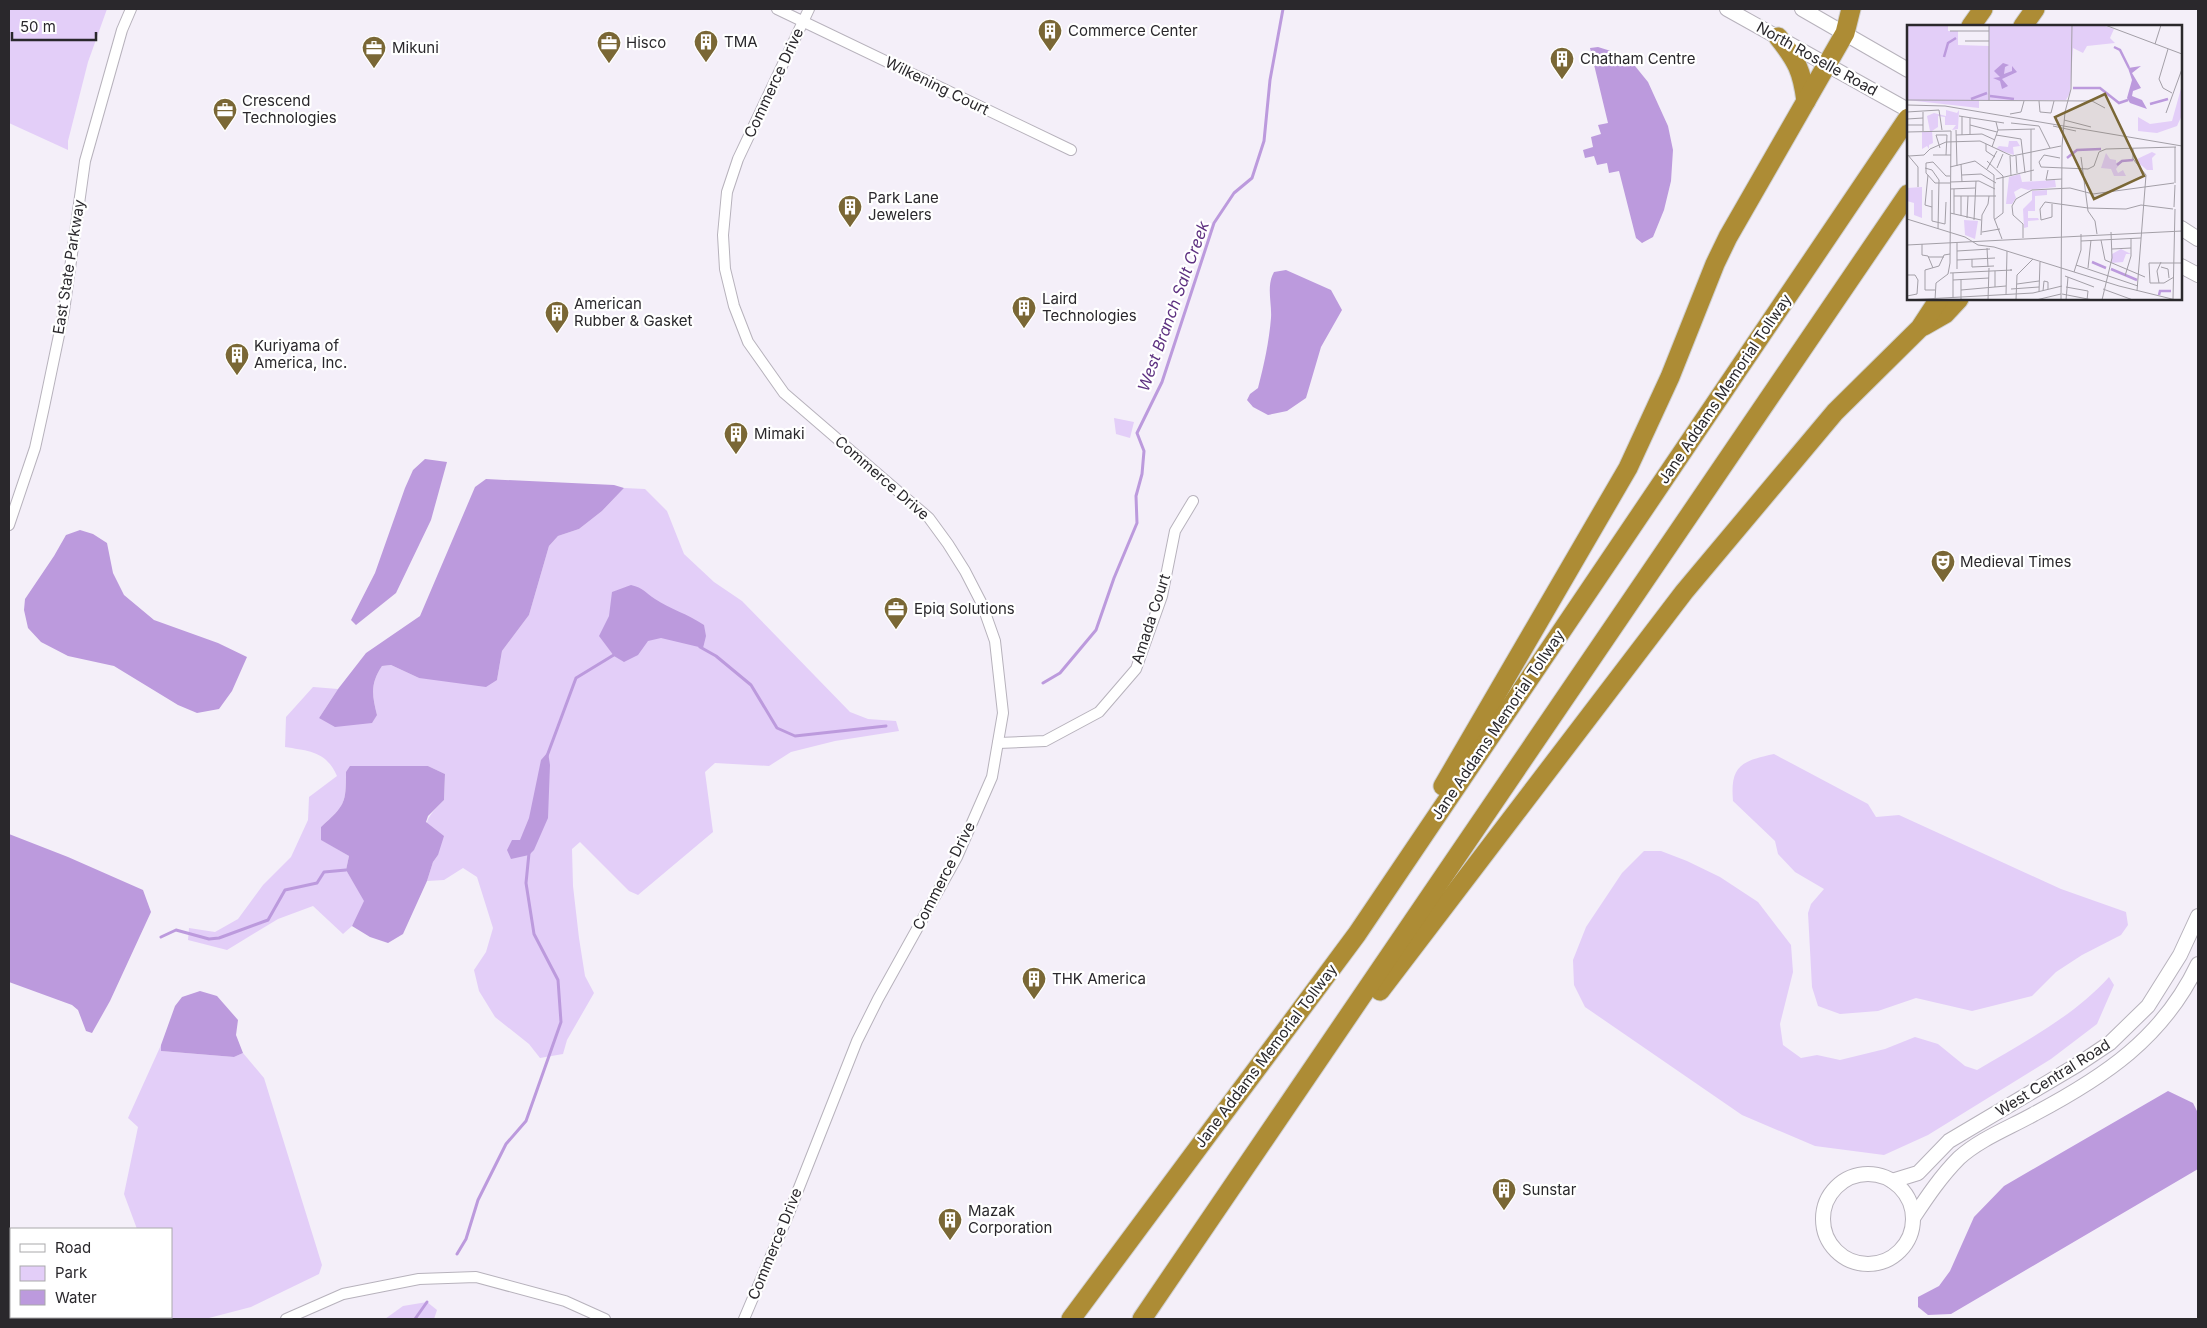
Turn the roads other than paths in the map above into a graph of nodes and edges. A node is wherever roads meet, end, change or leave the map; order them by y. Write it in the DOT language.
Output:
graph roads {
  1 [pos="131,9"];
  2 [pos="777,9"];
  3 [pos="809,9"];
  4 [pos="1727,9"];
  5 [pos="1802,9"];
  6 [pos="1851,9"];
  7 [pos="1983,9"];
  8 [pos="2035,9"];
  9 [pos="803,22"];
  10 [pos="1971,25"];
  11 [pos="2024,25"];
  12 [pos="1845,33"];
  13 [pos="1778,37"];
  14 [pos="1827,64"];
  15 [pos="1907,69"];
  16 [pos="1806,101"];
  17 [pos="1907,109"];
  18 [pos="1907,119"];
  19 [pos="1071,150"];
  20 [pos="1907,195"];
  21 [pos="2182,229"];
  22 [pos="2198,239"];
  23 [pos="2182,267"];
  24 [pos="2198,275"];
  25 [pos="1938,300"];
  26 [pos="1958,300"];
  27 [pos="1920,328"];
  28 [pos="1193,500"];
  29 [pos="9,525"];
  30 [pos="998,744"];
  31 [pos="2198,916"];
  32 [pos="1357,934"];
  33 [pos="2198,964"];
  34 [pos="2138,1016"];
  35 [pos="2151,1032"];
  36 [pos="1247,1165"];
  37 [pos="1892,1181"];
  38 [pos="1913,1218"];
  39 [pos="286,1319"];
  40 [pos="605,1319"];
  41 [pos="744,1319"];
  42 [pos="1071,1319"];
  43 [pos="1142,1319"];
  1 -- 29 [label="street, East State Parkway"];
  2 -- 9 [label="street, Wilkening Court"];
  3 -- 9 [label="street, Commerce Drive"];
  4 -- 13 [label="street, North Roselle Road"];
  5 -- 12 [label="street"];
  6 -- 12 [label="highway"];
  7 -- 10 [label="highway"];
  8 -- 11 [label="highway"];
  9 -- 19 [label="street, Wilkening Court"];
  9 -- 30 [label="street, Commerce Drive"];
  12 -- 14 [label="highway"];
  12 -- 15 [label="street"];
  13 -- 14 [label="street, North Roselle Road"];
  13 -- 16 [label="highway"];
  14 -- 16 [label="highway"];
  14 -- 17 [label="street, North Roselle Road"];
  16 -- 32 [label="highway"];
  18 -- 32 [label="highway, Jane Addams Memorial Tollway"];
  20 -- 36 [label="highway"];
  21 -- 22 [label="street"];
  23 -- 24 [label="street"];
  25 -- 27 [label="highway"];
  26 -- 27 [label="highway"];
  27 -- 36 [label="highway"];
  28 -- 30 [label="street, Amada Court"];
  30 -- 41 [label="street, Commerce Drive"];
  31 -- 34 [label="street, West Central Road"];
  32 -- 42 [label="highway, Jane Addams Memorial Tollway"];
  33 -- 35 [label="street, West Central Road"];
  34 -- 35 [label="street"];
  34 -- 37 [label="street, West Central Road"];
  35 -- 38 [label="street, West Central Road"];
  36 -- 43 [label="highway"];
  37 -- 38 [label="street"];
  37 -- 38 [label="street"];
  39 -- 40 [label="street"];
}
